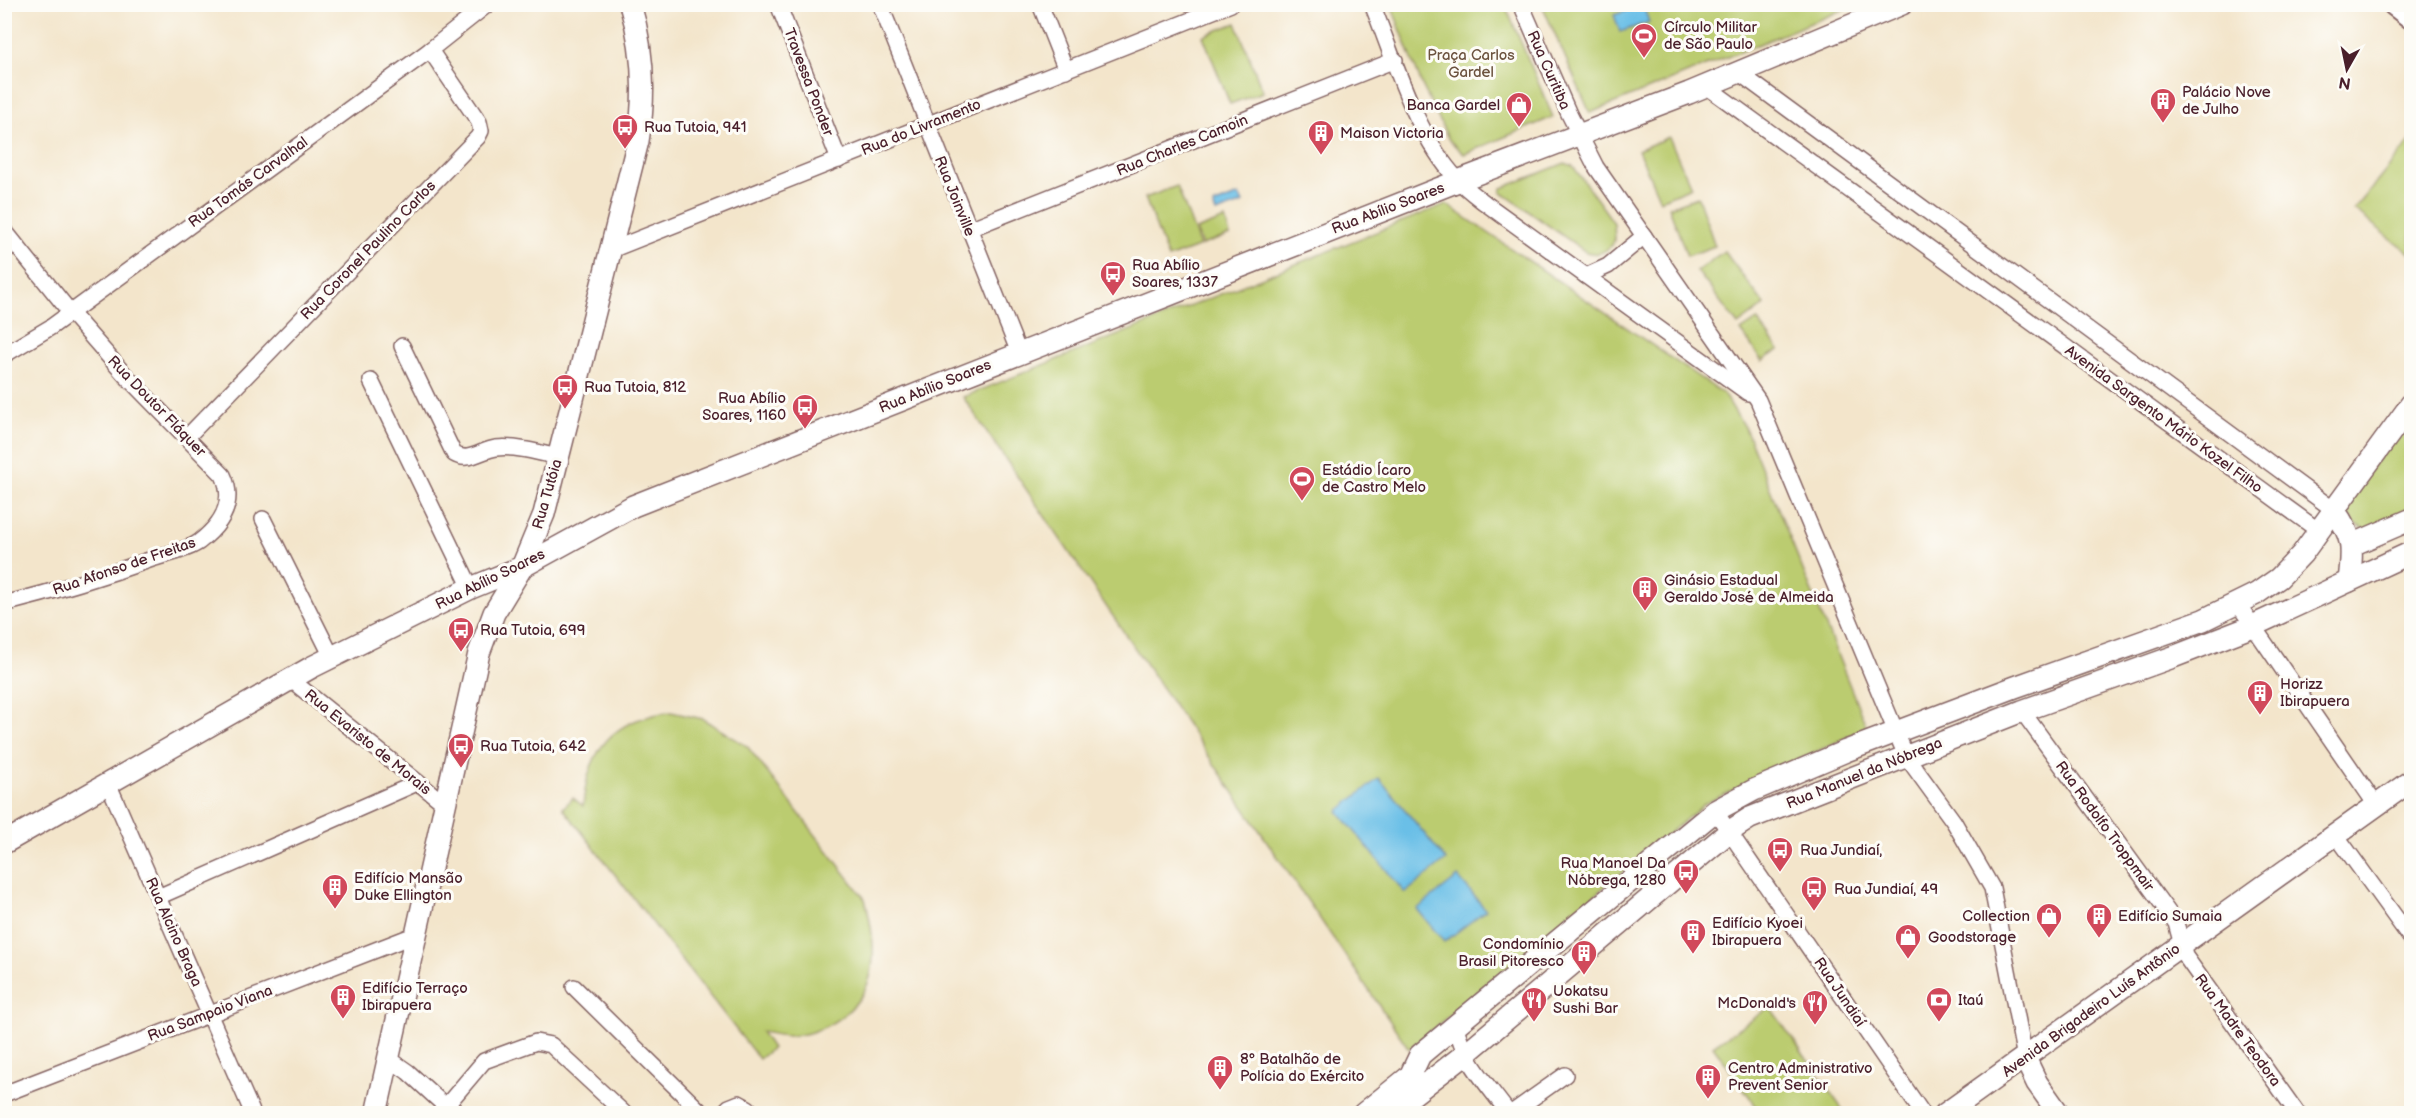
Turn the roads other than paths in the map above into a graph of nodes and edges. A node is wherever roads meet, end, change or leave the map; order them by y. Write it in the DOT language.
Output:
graph roads {
  1 [pos="488,4"];
  2 [pos="630,4"];
  3 [pos="778,4"];
  4 [pos="880,4"];
  5 [pos="1040,4"];
  6 [pos="1231,4"];
  7 [pos="1372,4"];
  8 [pos="1521,4"];
  9 [pos="2394,4"];
  10 [pos="1900,5"];
  11 [pos="1201,10"];
  12 [pos="2412,18"];
  13 [pos="430,50"];
  14 [pos="1395,60"];
  15 [pos="1066,70"];
  16 [pos="1738,72"];
  17 [pos="1706,86"];
  18 [pos="927,125"];
  19 [pos="1579,135"];
  20 [pos="839,160"];
  21 [pos="1458,181"];
  22 [pos="969,229"];
  23 [pos="4,231"];
  24 [pos="1644,236"];
  25 [pos="611,250"];
  26 [pos="1586,276"];
  27 [pos="2028,286"];
  28 [pos="2010,307"];
  29 [pos="70,312"];
  30 [pos="402,346"];
  31 [pos="1019,353"];
  32 [pos="4,355"];
  33 [pos="371,381"];
  34 [pos="1758,400"];
  35 [pos="2412,403"];
  36 [pos="187,437"];
  37 [pos="558,458"];
  38 [pos="227,507"];
  39 [pos="2334,510"];
  40 [pos="263,519"];
  41 [pos="2412,519"];
  42 [pos="2319,531"];
  43 [pos="2352,545"];
  44 [pos="2412,552"];
  45 [pos="522,567"];
  46 [pos="2349,581"];
  47 [pos="471,588"];
  48 [pos="4,604"];
  49 [pos="2238,604"];
  50 [pos="2254,626"];
  51 [pos="2166,633"];
  52 [pos="332,657"];
  53 [pos="2173,657"];
  54 [pos="290,679"];
  55 [pos="2022,711"];
  56 [pos="1896,732"];
  57 [pos="1906,756"];
  58 [pos="2412,780"];
  59 [pos="108,783"];
  60 [pos="417,783"];
  61 [pos="2376,805"];
  62 [pos="446,806"];
  63 [pos="1716,812"];
  64 [pos="1730,831"];
  65 [pos="2336,835"];
  66 [pos="4,843"];
  67 [pos="158,897"];
  68 [pos="417,934"];
  69 [pos="2412,940"];
  70 [pos="2182,944"];
  71 [pos="574,987"];
  72 [pos="210,1013"];
  73 [pos="1456,1025"];
  74 [pos="1465,1054"];
  75 [pos="388,1058"];
  76 [pos="2025,1058"];
  77 [pos="1565,1075"];
  78 [pos="4,1094"];
  79 [pos="450,1110"];
  80 [pos="253,1113"];
  81 [pos="376,1113"];
  82 [pos="625,1113"];
  83 [pos="703,1113"];
  84 [pos="722,1113"];
  85 [pos="752,1113"];
  86 [pos="1363,1113"];
  87 [pos="1388,1113"];
  88 [pos="1509,1113"];
  89 [pos="1923,1113"];
  90 [pos="1945,1113"];
  91 [pos="2059,1113"];
  92 [pos="2298,1113"];
  1 -- 13 [label="street, Rua Tomás Carvalhal"];
  2 -- 25 [label="street, Rua Tutóia"];
  3 -- 20 [label="street, Travessa Ponder"];
  4 -- 18 [label="street, Rua Joinville"];
  5 -- 15 [label="street"];
  6 -- 11 [label="street, Rua do Livramento"];
  7 -- 14 [label="street"];
  8 -- 19 [label="street, Rua Curitiba"];
  9 -- 12 [label="main road"];
  10 -- 16 [label="street, Rua Abílio Soares"];
  11 -- 15 [label="street, Rua do Livramento"];
  13 -- 29 [label="street, Rua Tomás Carvalhal"];
  13 -- 36 [label="street, Rua Coronel Paulino Carlos"];
  14 -- 21 [label="street"];
  14 -- 22 [label="street, Rua Charles Camoin"];
  15 -- 18 [label="street, Rua do Livramento"];
  16 -- 17 [label="street, Rua Abílio Soares"];
  16 -- 27 [label="street, Avenida Sargento Mário Kozel Filho"];
  17 -- 19 [label="street, Rua Abílio Soares"];
  17 -- 28 [label="street, Avenida Sargento Mário Kozel Filho"];
  18 -- 20 [label="street, Rua do Livramento"];
  18 -- 22 [label="street, Rua Joinville"];
  19 -- 21 [label="street, Rua Abílio Soares"];
  19 -- 24 [label="street, Rua Curitiba"];
  20 -- 25 [label="street, Rua do Livramento"];
  21 -- 26 [label="street"];
  21 -- 31 [label="street, Rua Abílio Soares"];
  22 -- 31 [label="street, Rua Joinville"];
  23 -- 29 [label="street, Rua Doutor Fláquer"];
  24 -- 26 [label="street"];
  24 -- 34 [label="street, Rua Curitiba"];
  25 -- 37 [label="street, Rua Tutóia"];
  26 -- 34 [label="street"];
  27 -- 28 [label="street"];
  27 -- 39 [label="street, Avenida Sargento Mário Kozel Filho"];
  28 -- 42 [label="street, Avenida Sargento Mário Kozel Filho"];
  29 -- 32 [label="street, Rua Tomás Carvalhal"];
  29 -- 36 [label="street, Rua Doutor Fláquer"];
  30 -- 37 [label="street"];
  31 -- 45 [label="street, Rua Abílio Soares"];
  33 -- 47 [label="street"];
  34 -- 56 [label="street, Rua Curitiba"];
  35 -- 39 [label="street, Rua Manuel da Nóbrega"];
  36 -- 38 [label="street, Rua Doutor Fláquer"];
  37 -- 45 [label="street, Rua Tutóia"];
  38 -- 48 [label="street, Rua Afonso de Freitas"];
  39 -- 42 [label="street, Rua Manuel da Nóbrega"];
  39 -- 43 [label="street"];
  40 -- 52 [label="street"];
  41 -- 43 [label="street"];
  42 -- 49 [label="street, Rua Manuel da Nóbrega"];
  43 -- 46 [label="street"];
  44 -- 46 [label="street, Rua Manuel da Nóbrega"];
  45 -- 47 [label="street, Rua Abílio Soares"];
  45 -- 62 [label="street, Rua Tutóia"];
  46 -- 50 [label="street, Rua Manuel da Nóbrega"];
  47 -- 52 [label="street, Rua Abílio Soares"];
  49 -- 50 [label="street"];
  49 -- 51 [label="street, Rua Manuel da Nóbrega"];
  50 -- 53 [label="street, Rua Manuel da Nóbrega"];
  50 -- 61 [label="street"];
  51 -- 53 [label="street"];
  51 -- 56 [label="street, Rua Manuel da Nóbrega"];
  52 -- 54 [label="street, Rua Abílio Soares"];
  53 -- 55 [label="street, Rua Manuel da Nóbrega"];
  54 -- 59 [label="street, Rua Abílio Soares"];
  54 -- 60 [label="street, Rua Evaristo de Morais"];
  55 -- 57 [label="street, Rua Manuel da Nóbrega"];
  55 -- 70 [label="street, Rua Rodolfo Troppmair"];
  56 -- 57 [label="street, Rua Curitiba"];
  56 -- 63 [label="street, Rua Manuel da Nóbrega"];
  57 -- 64 [label="street, Rua Manuel da Nóbrega"];
  57 -- 76 [label="street, Rua Curitiba"];
  58 -- 61 [label="street, Avenida Brigadeiro Luís Antônio"];
  59 -- 66 [label="street, Rua Abílio Soares"];
  59 -- 67 [label="street, Rua Alcino Braga"];
  60 -- 62 [label="street, Rua Evaristo de Morais"];
  60 -- 67 [label="street"];
  61 -- 65 [label="street, Avenida Brigadeiro Luís Antônio"];
  62 -- 68 [label="street, Rua Tutóia"];
  63 -- 64 [label="street, Rua Jundiaí"];
  63 -- 73 [label="street, Rua Manuel da Nóbrega"];
  64 -- 74 [label="street, Rua Manuel da Nóbrega"];
  64 -- 89 [label="street, Rua Jundiaí"];
  65 -- 69 [label="street"];
  65 -- 70 [label="street, Avenida Brigadeiro Luís Antônio"];
  67 -- 72 [label="street, Rua Alcino Braga"];
  68 -- 72 [label="street, Rua Sampaio Viana"];
  68 -- 75 [label="street, Rua Tutóia"];
  70 -- 76 [label="street, Avenida Brigadeiro Luís Antônio"];
  70 -- 92 [label="street, Rua Madre Teodora"];
  71 -- 83 [label="street"];
  72 -- 78 [label="street, Rua Sampaio Viana"];
  72 -- 80 [label="street, Rua Alcino Braga"];
  73 -- 74 [label="street"];
  73 -- 86 [label="street, Rua Manuel da Nóbrega"];
  74 -- 87 [label="street, Rua Manuel da Nóbrega"];
  74 -- 88 [label="street"];
  75 -- 79 [label="street"];
  75 -- 81 [label="street, Rua Tutóia"];
  76 -- 90 [label="street, Avenida Brigadeiro Luís Antônio"];
  76 -- 91 [label="street"];
  77 -- 88 [label="street"];
  79 -- 82 [label="street"];
  84 -- 85 [label="street"];
}
